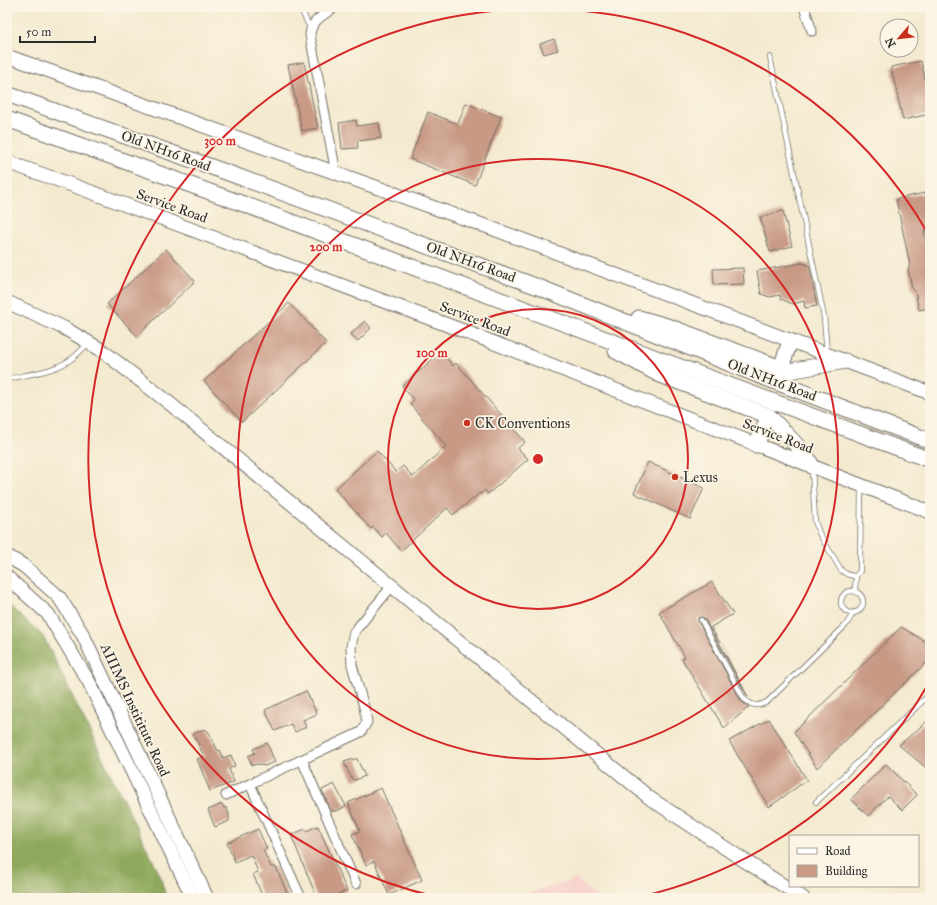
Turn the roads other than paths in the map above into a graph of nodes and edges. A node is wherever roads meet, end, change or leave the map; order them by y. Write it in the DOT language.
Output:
graph roads {
  1 [pos="300,7"];
  2 [pos="335,7"];
  3 [pos="804,7"];
  4 [pos="310,28"];
  5 [pos="812,31"];
  6 [pos="7,56"];
  7 [pos="770,57"];
  8 [pos="7,94"];
  9 [pos="7,119"];
  10 [pos="7,162"];
  11 [pos="336,173"];
  12 [pos="541,288"];
  13 [pos="7,302"];
  14 [pos="558,320"];
  15 [pos="790,341"];
  16 [pos="89,342"];
  17 [pos="827,354"];
  18 [pos="845,361"];
  19 [pos="781,368"];
  20 [pos="7,379"];
  21 [pos="930,393"];
  22 [pos="770,416"];
  23 [pos="930,441"];
  24 [pos="756,445"];
  25 [pos="930,460"];
  26 [pos="812,466"];
  27 [pos="861,486"];
  28 [pos="930,512"];
  29 [pos="7,556"];
  30 [pos="856,576"];
  31 [pos="7,577"];
  32 [pos="392,586"];
  33 [pos="855,591"];
  34 [pos="854,612"];
  35 [pos="701,620"];
  36 [pos="930,694"];
  37 [pos="302,760"];
  38 [pos="250,784"];
  39 [pos="226,796"];
  40 [pos="816,802"];
  41 [pos="356,884"];
  42 [pos="193,898"];
  43 [pos="207,898"];
  44 [pos="301,898"];
  45 [pos="804,898"];
  1 -- 4 [label="lane"];
  2 -- 4 [label="street"];
  3 -- 5 [label="street"];
  4 -- 11 [label="street"];
  6 -- 11 [label="street"];
  7 -- 17 [label="lane"];
  8 -- 12 [label="main road, Old NH16 Road"];
  9 -- 14 [label="main road, Old NH16 Road"];
  10 -- 24 [label="street, Service Road"];
  11 -- 15 [label="street"];
  12 -- 19 [label="main road"];
  12 -- 23 [label="main road, Old NH16 Road"];
  13 -- 16 [label="street"];
  14 -- 22 [label="main road"];
  14 -- 25 [label="main road, Old NH16 Road"];
  15 -- 17 [label="street"];
  15 -- 19 [label="main road"];
  16 -- 20 [label="lane"];
  16 -- 32 [label="street"];
  17 -- 18 [label="street"];
  18 -- 19 [label="main road"];
  18 -- 21 [label="street"];
  22 -- 24 [label="main road"];
  22 -- 26 [label="main road"];
  24 -- 26 [label="street, Service Road"];
  26 -- 27 [label="street, Service Road"];
  26 -- 30 [label="lane"];
  27 -- 28 [label="street, Service Road"];
  27 -- 30 [label="lane"];
  29 -- 43 [label="street, AIIIMS Instititute Road"];
  30 -- 33 [label="lane"];
  31 -- 42 [label="street, AIIIMS Instititute Road"];
  32 -- 37 [label="street"];
  32 -- 45 [label="street"];
  33 -- 34 [label="lane"];
  33 -- 34 [label="lane"];
  34 -- 35 [label="lane"];
  36 -- 40 [label="lane"];
  37 -- 38 [label="street"];
  37 -- 41 [label="street"];
  38 -- 39 [label="street"];
  38 -- 44 [label="street"];
}
